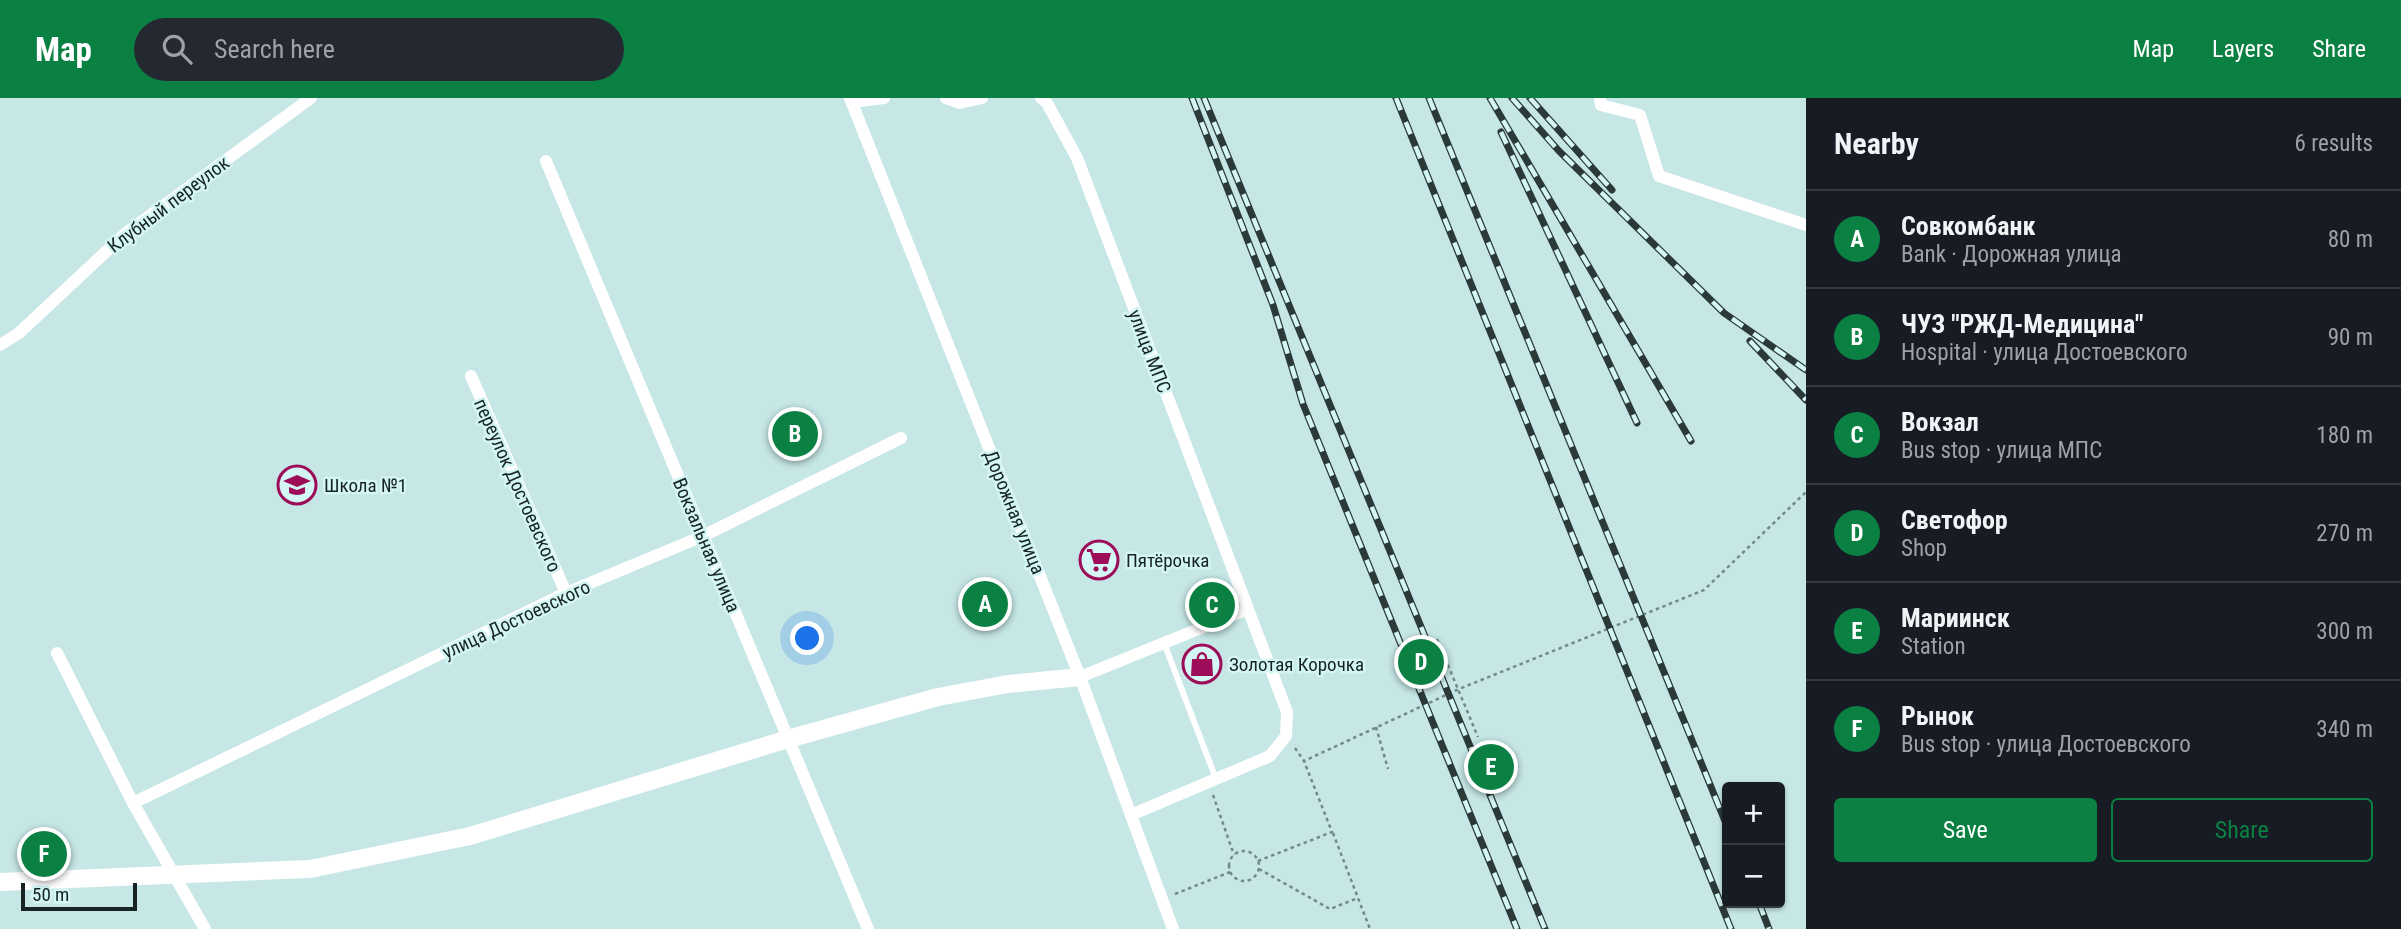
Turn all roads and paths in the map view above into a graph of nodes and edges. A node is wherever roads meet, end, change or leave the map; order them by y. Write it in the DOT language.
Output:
graph roads {
  1 [pos="311,98"];
  2 [pos="884,98"];
  3 [pos="946,98"];
  4 [pos="982,98"];
  5 [pos="1041,98"];
  6 [pos="1600,98"];
  7 [pos="851,100"];
  8 [pos="546,161"];
  9 [pos="1806,225"];
  10 [pos="0,345"];
  11 [pos="471,376"];
  12 [pos="901,439"];
  13 [pos="1806,492"];
  14 [pos="703,536"];
  15 [pos="566,593"];
  16 [pos="1248,609"];
  17 [pos="1437,639"];
  18 [pos="1164,643"];
  19 [pos="57,653"];
  20 [pos="1080,677"];
  21 [pos="1459,689"];
  22 [pos="1376,727"];
  23 [pos="1286,736"];
  24 [pos="1478,737"];
  25 [pos="788,739"];
  26 [pos="1304,761"];
  27 [pos="1388,769"];
  28 [pos="1212,780"];
  29 [pos="133,803"];
  30 [pos="1131,815"];
  31 [pos="1332,832"];
  32 [pos="1234,855"];
  33 [pos="1258,861"];
  34 [pos="1259,869"];
  35 [pos="1230,872"];
  36 [pos="173,876"];
  37 [pos="0,882"];
  38 [pos="1358,898"];
  39 [pos="1162,899"];
  40 [pos="205,929"];
  41 [pos="868,929"];
  42 [pos="1173,929"];
  43 [pos="1370,929"];
  1 -- 10 [label="street, Клубный переулок"];
  2 -- 7 [label="street"];
  3 -- 4 [label="street"];
  5 -- 16 [label="street, улица МПС"];
  6 -- 9 [label="street"];
  7 -- 20 [label="street, Дорожная улица"];
  8 -- 14 [label="street, Вокзальная улица"];
  11 -- 15 [label="street, переулок Достоевского"];
  12 -- 14 [label="street, улица Достоевского"];
  13 -- 21 [label="path"];
  14 -- 15 [label="street, улица Достоевского"];
  14 -- 25 [label="street, Вокзальная улица"];
  15 -- 29 [label="street, улица Достоевского"];
  16 -- 18 [label="street"];
  16 -- 23 [label="street, улица МПС"];
  17 -- 21 [label="path"];
  18 -- 20 [label="street"];
  18 -- 28 [label="lane"];
  19 -- 29 [label="street"];
  20 -- 25 [label="main road"];
  20 -- 30 [label="street, Дорожная улица"];
  21 -- 22 [label="path"];
  21 -- 24 [label="path"];
  22 -- 26 [label="path"];
  22 -- 27 [label="path"];
  23 -- 26 [label="path"];
  23 -- 28 [label="street"];
  25 -- 36 [label="main road"];
  25 -- 41 [label="street, Вокзальная улица"];
  26 -- 31 [label="path"];
  28 -- 30 [label="street"];
  28 -- 32 [label="path"];
  29 -- 36 [label="street"];
  30 -- 39 [label="street, Дорожная улица"];
  31 -- 33 [label="path"];
  31 -- 38 [label="path"];
  32 -- 33 [label="path"];
  32 -- 35 [label="path"];
  33 -- 34 [label="path"];
  34 -- 35 [label="path"];
  34 -- 38 [label="path"];
  35 -- 39 [label="path"];
  36 -- 37 [label="main road"];
  36 -- 40 [label="street"];
  38 -- 43 [label="path"];
  39 -- 42 [label="street, Дорожная улица"];
}
